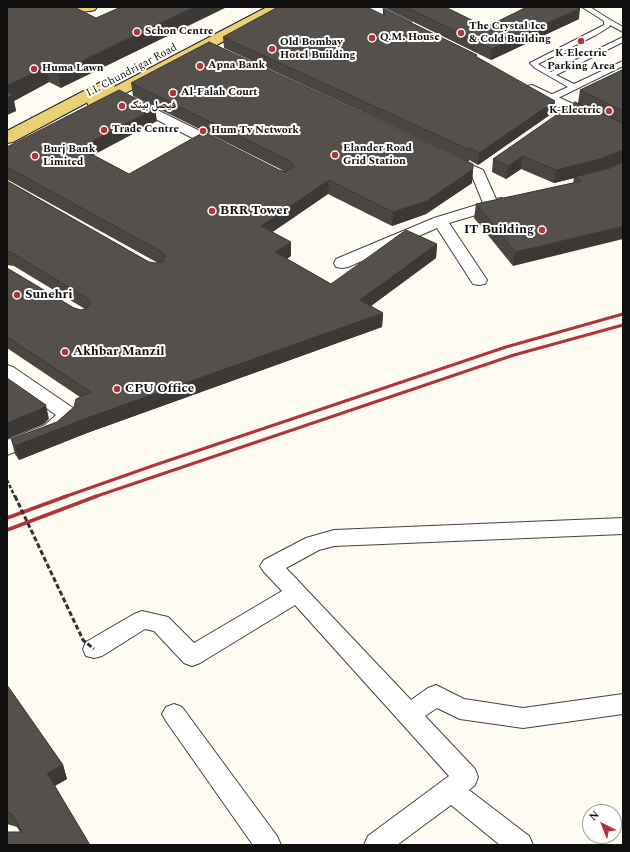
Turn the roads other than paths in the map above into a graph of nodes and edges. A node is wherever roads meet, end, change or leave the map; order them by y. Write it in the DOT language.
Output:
graph roads {
  1 [pos="31,7"];
  2 [pos="90,7"];
  3 [pos="258,7"];
  4 [pos="278,7"];
  5 [pos="370,7"];
  6 [pos="585,7"];
  7 [pos="7,10"];
  8 [pos="7,16"];
  9 [pos="607,20"];
  10 [pos="623,30"];
  11 [pos="418,32"];
  12 [pos="623,39"];
  13 [pos="203,45"];
  14 [pos="217,52"];
  15 [pos="621,65"];
  16 [pos="550,74"];
  17 [pos="523,84"];
  18 [pos="574,87"];
  19 [pos="116,93"];
  20 [pos="551,98"];
  21 [pos="571,108"];
  22 [pos="559,117"];
  23 [pos="623,133"];
  24 [pos="7,138"];
  25 [pos="7,149"];
  26 [pos="235,154"];
  27 [pos="437,154"];
  28 [pos="514,199"];
  29 [pos="491,205"];
  30 [pos="440,221"];
  31 [pos="342,263"];
  32 [pos="479,280"];
  33 [pos="7,371"];
  34 [pos="7,448"];
  35 [pos="623,526"];
  36 [pos="297,593"];
  37 [pos="94,649"];
  38 [pos="623,704"];
  39 [pos="174,714"];
  40 [pos="409,715"];
  41 [pos="451,790"];
  42 [pos="268,845"];
  43 [pos="377,845"];
  44 [pos="520,845"];
  1 -- 7 [label="main road"];
  2 -- 8 [label="main road"];
  3 -- 24 [label="main road, I.I. Chundrigar Road"];
  4 -- 13 [label="main road, I.I. Chundrigar Road"];
  5 -- 11 [label="street"];
  6 -- 9 [label="lane"];
  9 -- 10 [label="lane"];
  9 -- 16 [label="lane"];
  12 -- 16 [label="lane"];
  13 -- 14 [label="street"];
  13 -- 19 [label="main road, I.I. Chundrigar Road"];
  15 -- 18 [label="lane"];
  16 -- 18 [label="lane"];
  17 -- 20 [label="street"];
  18 -- 20 [label="lane"];
  19 -- 25 [label="main road, I.I. Chundrigar Road"];
  19 -- 26 [label="street"];
  20 -- 21 [label="street"];
  21 -- 22 [label="street"];
  21 -- 23 [label="street"];
  27 -- 29 [label="street"];
  28 -- 29 [label="street"];
  29 -- 30 [label="street"];
  30 -- 31 [label="street"];
  30 -- 32 [label="street"];
  33 -- 34 [label="street"];
  35 -- 36 [label="street"];
  36 -- 37 [label="street"];
  36 -- 40 [label="street"];
  38 -- 40 [label="street"];
  39 -- 42 [label="street"];
  40 -- 41 [label="street"];
  41 -- 43 [label="street"];
  41 -- 44 [label="street"];
}
